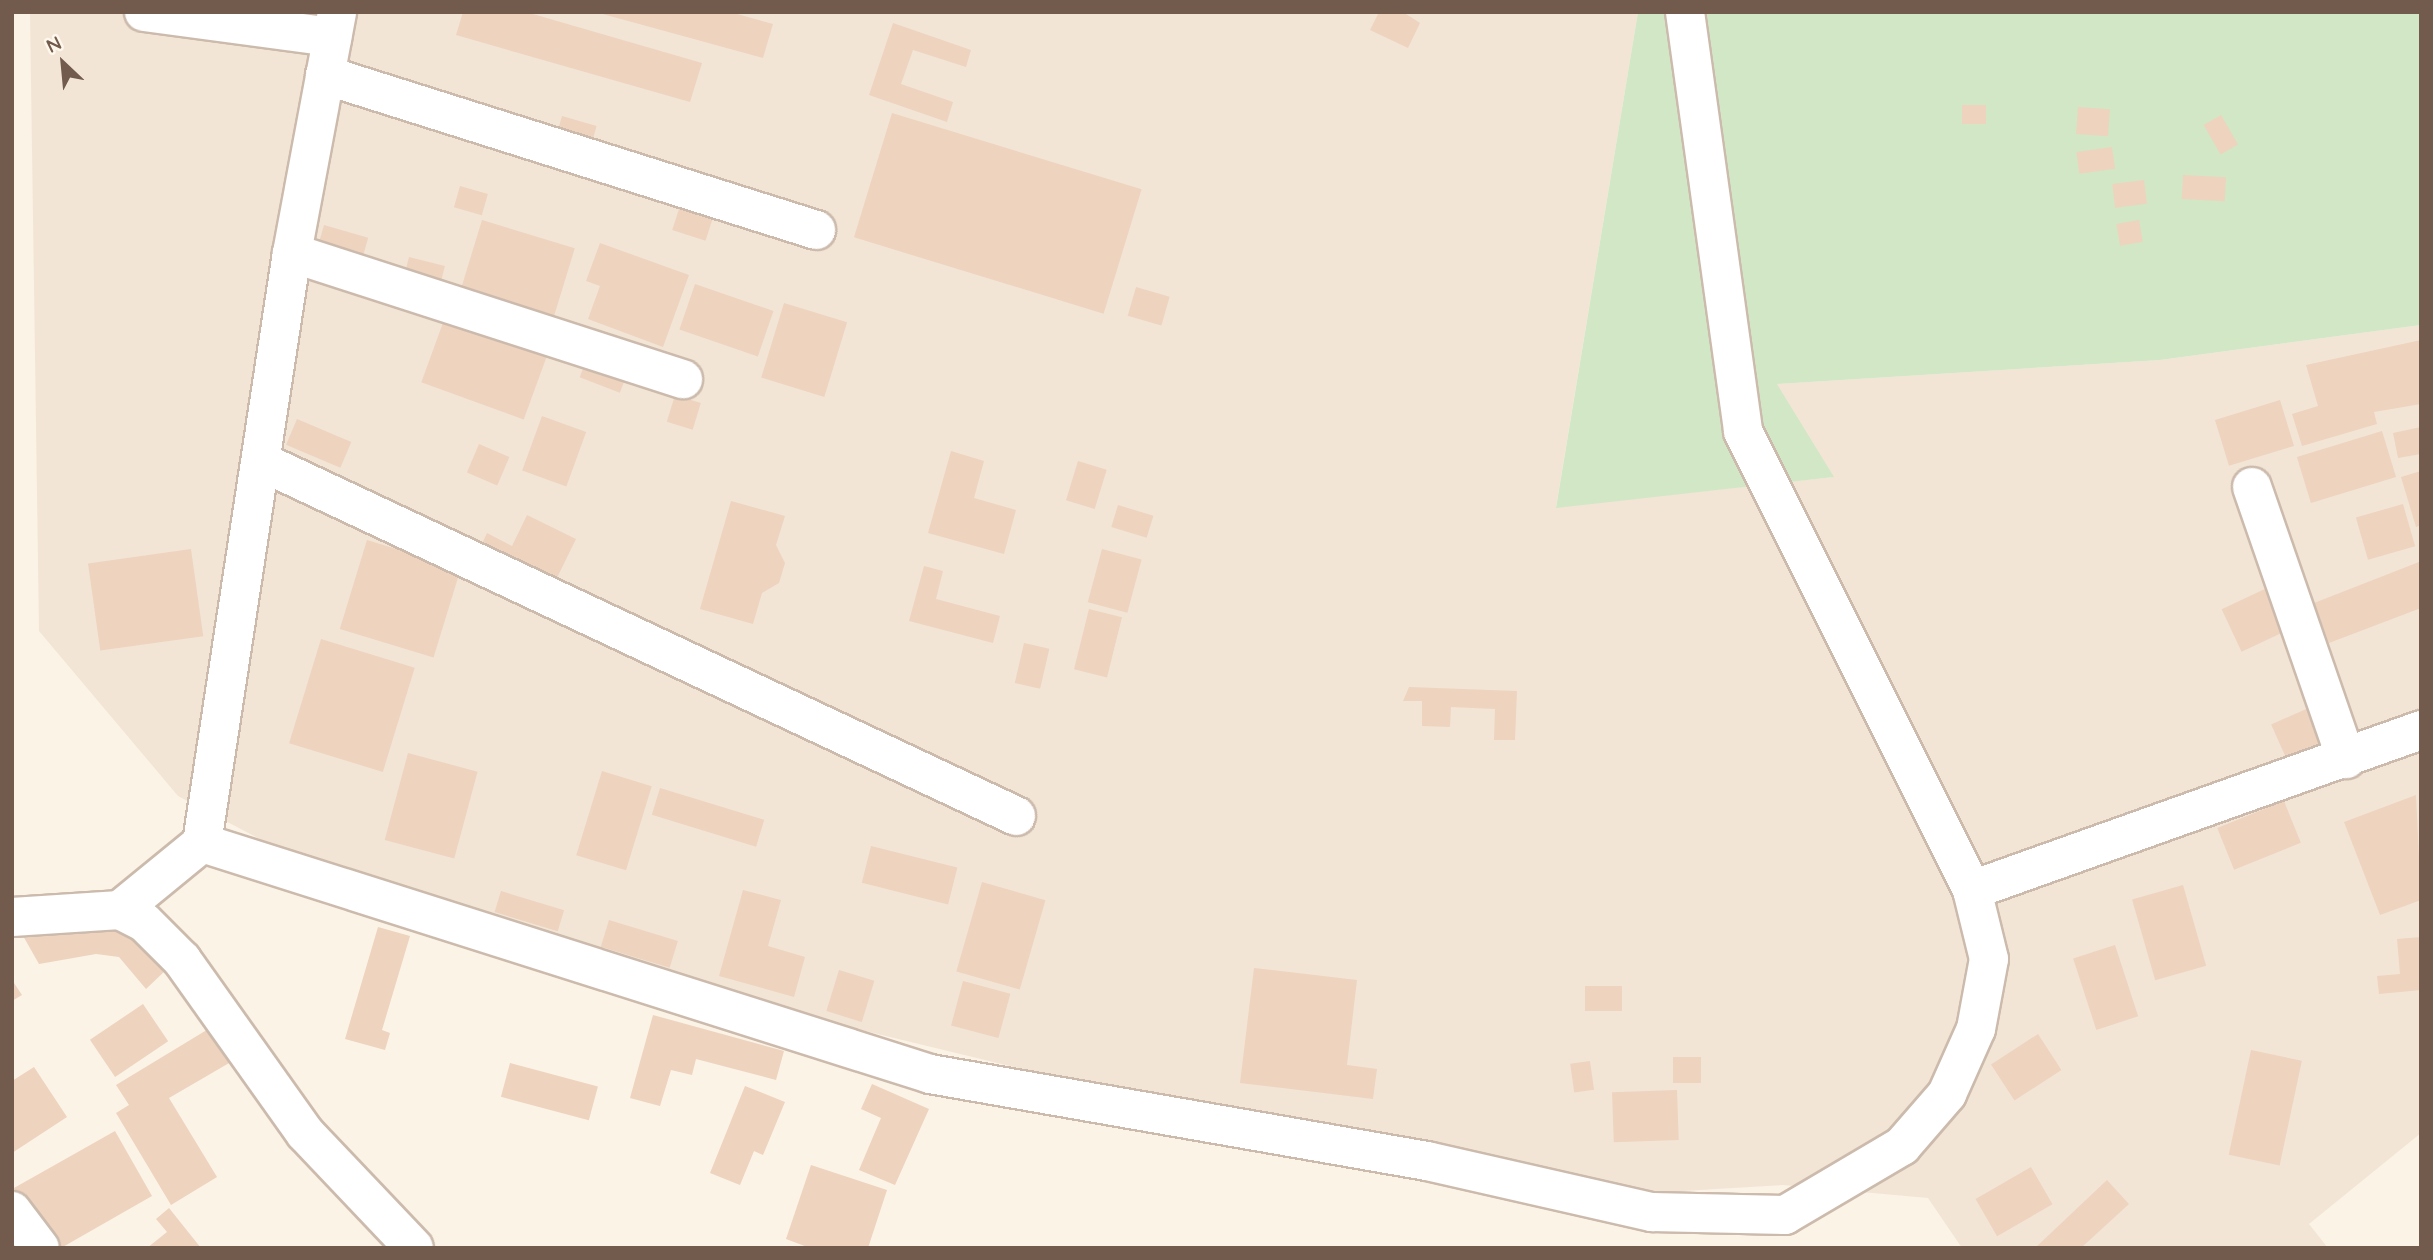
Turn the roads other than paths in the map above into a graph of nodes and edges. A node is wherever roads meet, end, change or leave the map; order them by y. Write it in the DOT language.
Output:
graph roads {
  1 [pos="144,12"];
  2 [pos="1685,12"];
  3 [pos="334,25"];
  4 [pos="325,75"];
  5 [pos="816,230"];
  6 [pos="292,253"];
  7 [pos="683,379"];
  8 [pos="262,461"];
  9 [pos="2252,487"];
  10 [pos="2421,730"];
  11 [pos="2346,759"];
  12 [pos="1016,816"];
  13 [pos="202,843"];
  14 [pos="1972,891"];
  15 [pos="120,910"];
  16 [pos="12,917"];
  17 [pos="12,1211"];
  18 [pos="40,1248"];
  19 [pos="414,1248"];
  1 -- 3 [label="street"];
  2 -- 14 [label="street"];
  3 -- 4 [label="street"];
  4 -- 5 [label="street"];
  4 -- 6 [label="street"];
  6 -- 7 [label="street"];
  6 -- 8 [label="street"];
  8 -- 12 [label="street"];
  8 -- 13 [label="street"];
  9 -- 11 [label="street"];
  10 -- 11 [label="street"];
  11 -- 14 [label="street"];
  13 -- 14 [label="street"];
  13 -- 15 [label="street"];
  15 -- 16 [label="street"];
  15 -- 19 [label="street"];
  17 -- 18 [label="street"];
}
